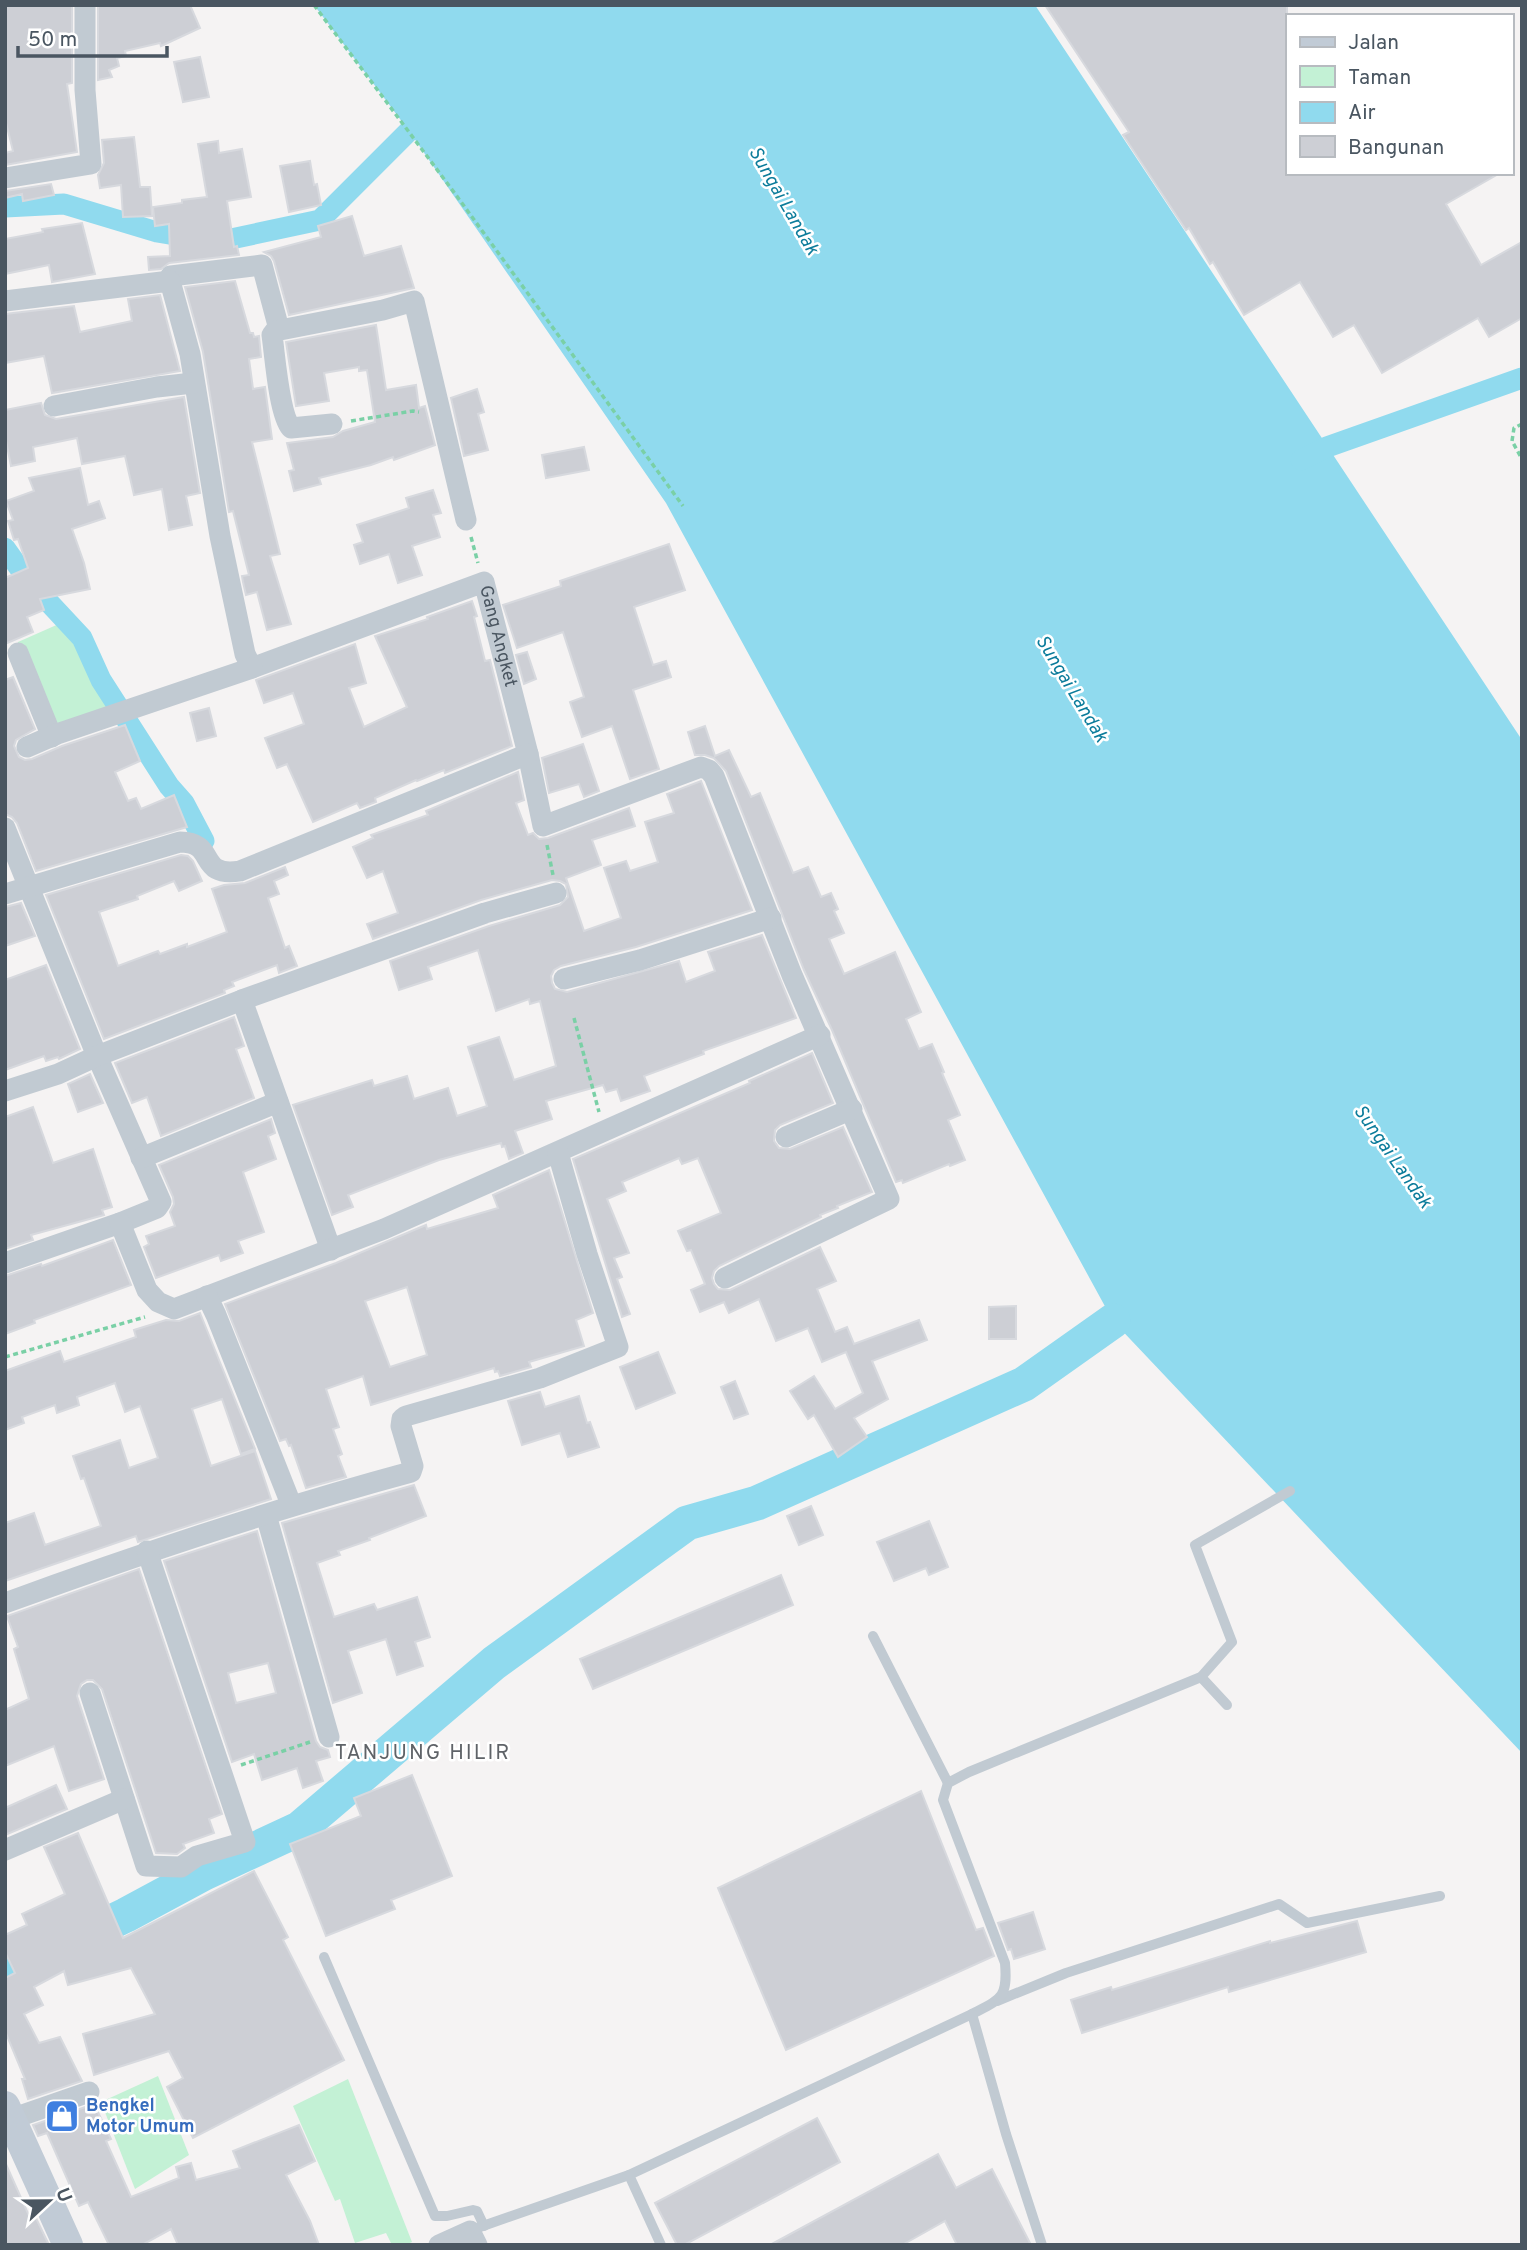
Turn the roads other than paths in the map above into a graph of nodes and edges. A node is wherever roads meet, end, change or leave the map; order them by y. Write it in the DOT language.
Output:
graph roads {
  1 [pos="85,5"];
  2 [pos="5,178"];
  3 [pos="170,282"];
  4 [pos="5,301"];
  5 [pos="279,329"];
  6 [pos="193,383"];
  7 [pos="54,406"];
  8 [pos="332,424"];
  9 [pos="466,520"];
  10 [pos="18,653"];
  11 [pos="252,668"];
  12 [pos="51,737"];
  13 [pos="27,747"];
  14 [pos="528,754"];
  15 [pos="5,828"];
  16 [pos="28,888"];
  17 [pos="556,893"];
  18 [pos="5,894"];
  19 [pos="771,918"];
  20 [pos="564,979"];
  21 [pos="242,1000"];
  22 [pos="820,1035"];
  23 [pos="97,1056"];
  24 [pos="5,1091"];
  25 [pos="278,1102"];
  26 [pos="852,1109"];
  27 [pos="786,1137"];
  28 [pos="558,1153"];
  29 [pos="141,1158"];
  30 [pos="120,1223"];
  31 [pos="331,1250"];
  32 [pos="5,1263"];
  33 [pos="725,1278"];
  34 [pos="207,1296"];
  35 [pos="1290,1492"];
  36 [pos="291,1504"];
  37 [pos="266,1515"];
  38 [pos="148,1551"];
  39 [pos="5,1603"];
  40 [pos="873,1636"];
  41 [pos="1202,1677"];
  42 [pos="90,1693"];
  43 [pos="1227,1704"];
  44 [pos="329,1737"];
  45 [pos="948,1783"];
  46 [pos="124,1798"];
  47 [pos="5,1850"];
  48 [pos="1440,1896"];
  49 [pos="324,1957"];
  50 [pos="997,2001"];
  51 [pos="972,2014"];
  52 [pos="89,2092"];
  53 [pos="8,2113"];
  54 [pos="629,2175"];
  55 [pos="477,2234"];
  56 [pos="68,2245"];
  57 [pos="439,2245"];
  58 [pos="661,2245"];
  59 [pos="1042,2245"];
  1 -- 2 [label="street"];
  3 -- 4 [label="street"];
  3 -- 5 [label="street"];
  3 -- 6 [label="street"];
  5 -- 8 [label="street"];
  5 -- 9 [label="street"];
  6 -- 7 [label="street"];
  6 -- 11 [label="street"];
  10 -- 12 [label="street"];
  11 -- 12 [label="street"];
  11 -- 14 [label="street, Gang Angket"];
  12 -- 13 [label="street"];
  14 -- 16 [label="street"];
  14 -- 19 [label="street, Gang Angket"];
  15 -- 16 [label="street"];
  16 -- 18 [label="street"];
  16 -- 23 [label="street"];
  17 -- 21 [label="street"];
  19 -- 20 [label="street"];
  19 -- 22 [label="street"];
  21 -- 23 [label="street"];
  21 -- 25 [label="street"];
  22 -- 26 [label="street"];
  22 -- 28 [label="street"];
  23 -- 24 [label="street"];
  23 -- 29 [label="street"];
  25 -- 29 [label="street"];
  25 -- 31 [label="street"];
  26 -- 27 [label="street"];
  26 -- 33 [label="street"];
  28 -- 31 [label="street"];
  28 -- 36 [label="street"];
  29 -- 30 [label="street"];
  30 -- 32 [label="street"];
  30 -- 34 [label="street"];
  31 -- 34 [label="street"];
  34 -- 36 [label="street"];
  35 -- 41 [label="lane"];
  36 -- 37 [label="street"];
  37 -- 38 [label="street"];
  37 -- 44 [label="street"];
  38 -- 39 [label="street"];
  38 -- 46 [label="street"];
  40 -- 45 [label="lane"];
  41 -- 43 [label="lane"];
  41 -- 45 [label="lane"];
  42 -- 46 [label="street"];
  45 -- 50 [label="lane"];
  46 -- 47 [label="street"];
  48 -- 50 [label="lane"];
  49 -- 55 [label="lane"];
  50 -- 51 [label="lane"];
  51 -- 54 [label="lane"];
  51 -- 59 [label="lane"];
  52 -- 53 [label="street"];
  53 -- 56 [label="street"];
  54 -- 55 [label="lane"];
  54 -- 58 [label="lane"];
  55 -- 57 [label="street"];
}
